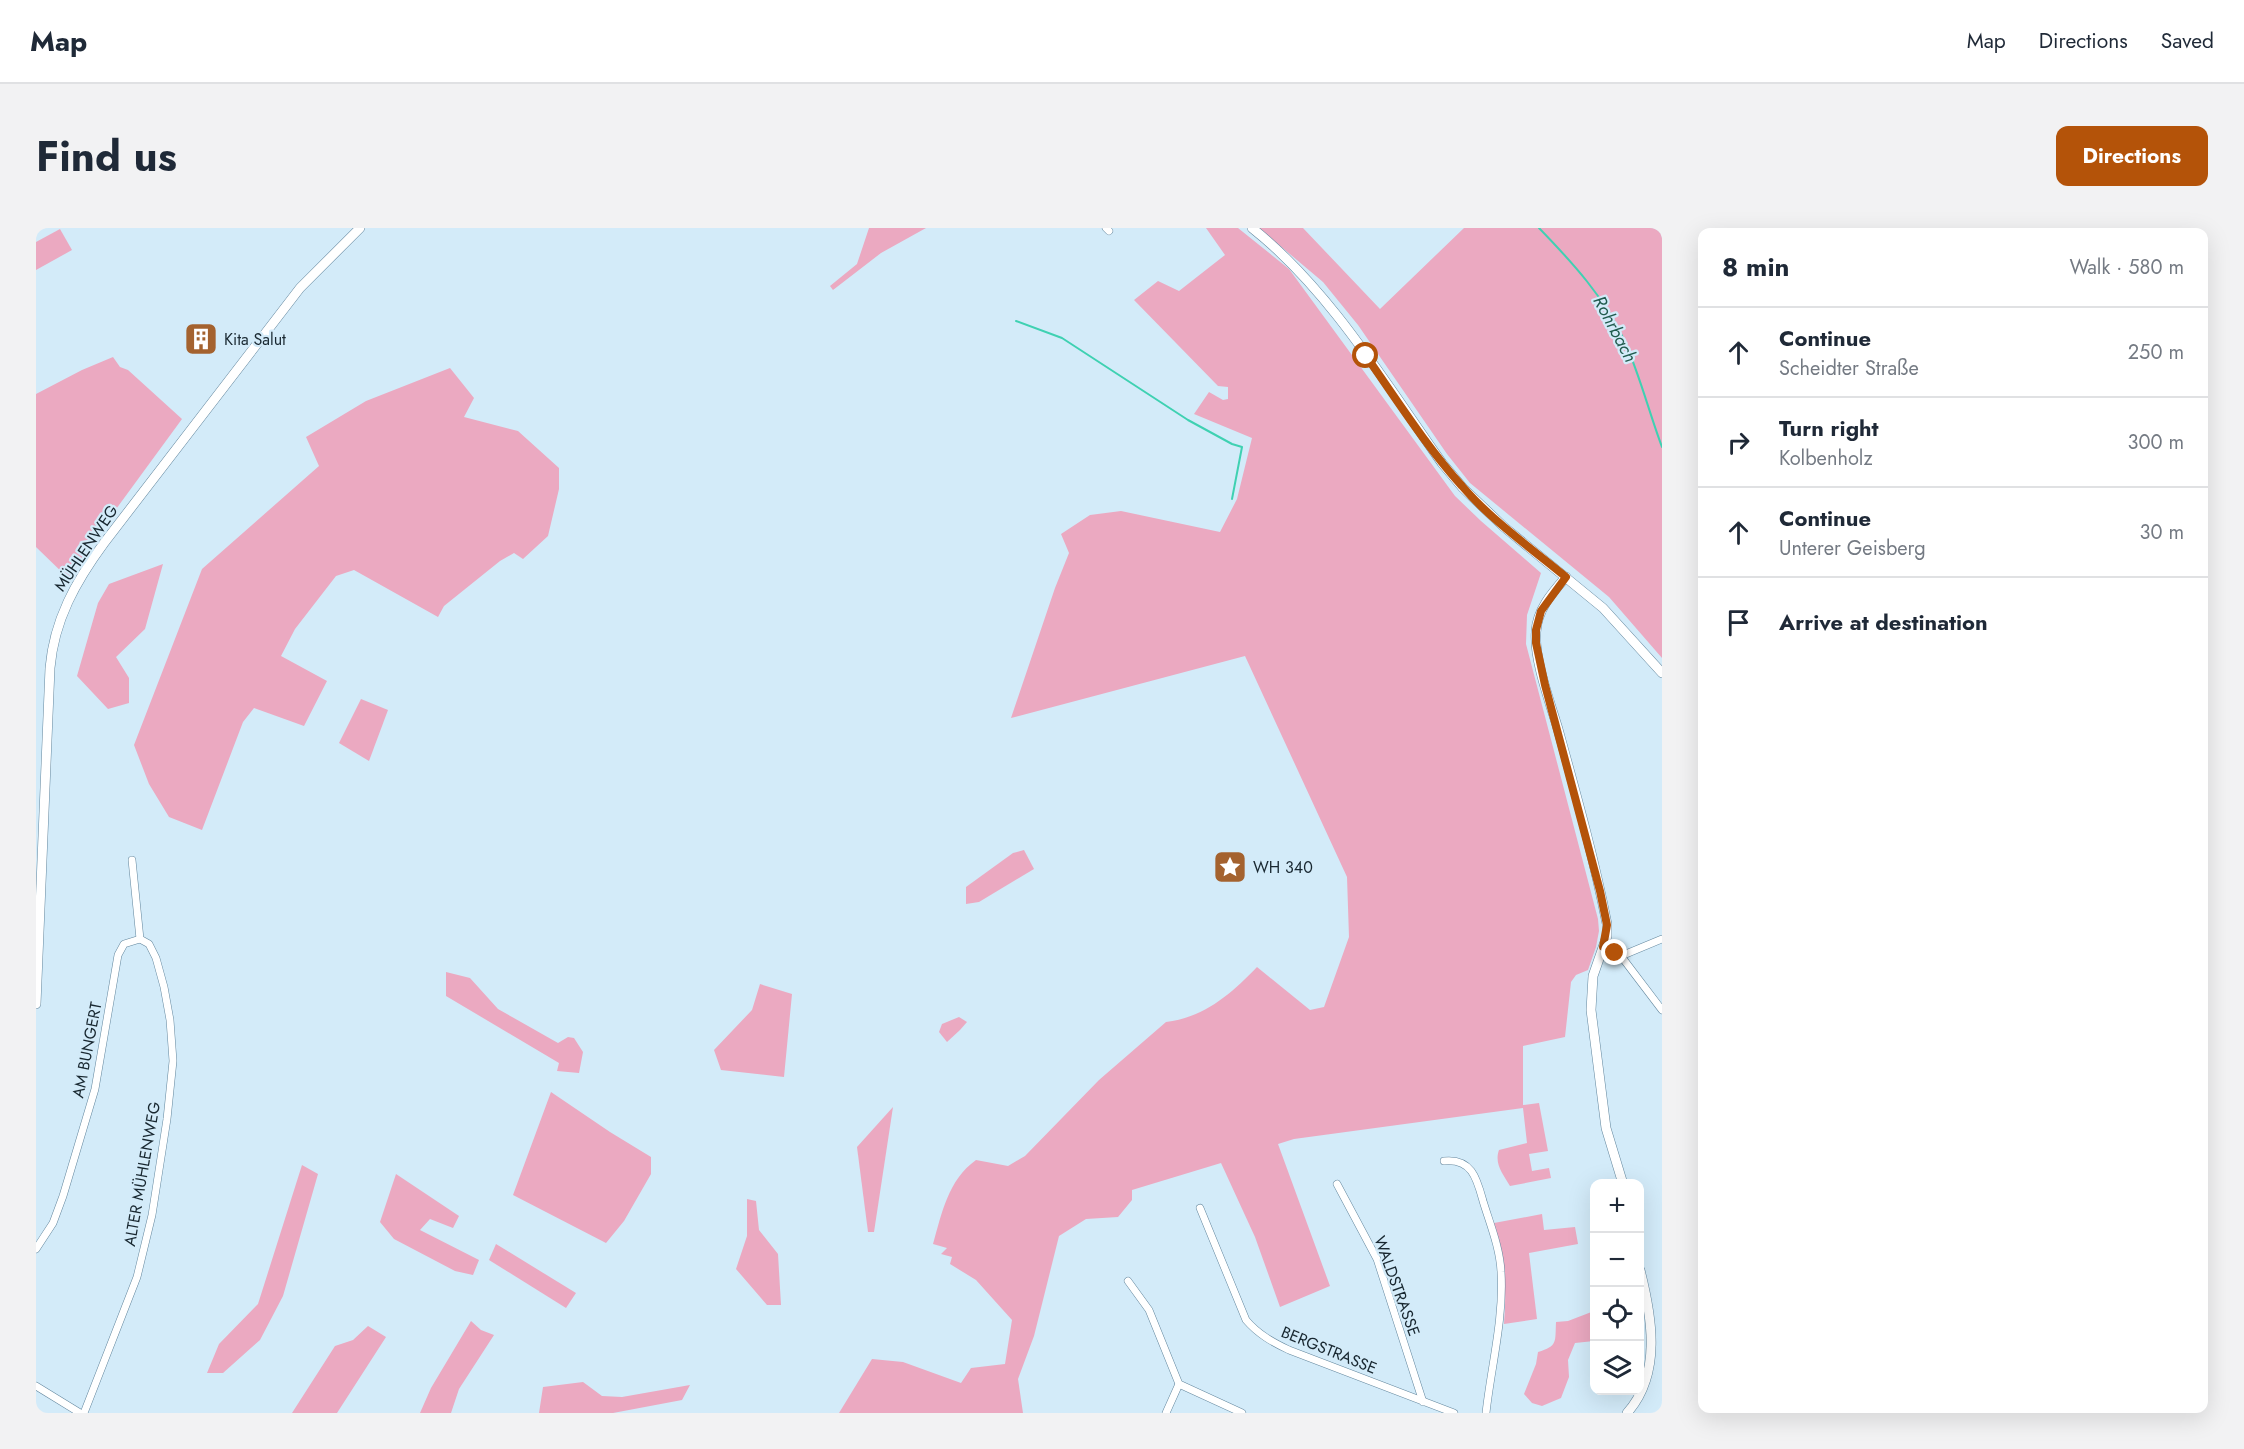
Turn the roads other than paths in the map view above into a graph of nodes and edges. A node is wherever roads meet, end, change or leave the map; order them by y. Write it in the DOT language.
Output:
graph roads {
  1 [pos="360,228"];
  2 [pos="1252,228"];
  3 [pos="1566,577"];
  4 [pos="1662,674"];
  5 [pos="132,860"];
  6 [pos="140,939"];
  7 [pos="1662,939"];
  8 [pos="1603,947"];
  9 [pos="1621,956"];
  10 [pos="36,1004"];
  11 [pos="1662,1010"];
  12 [pos="1444,1161"];
  13 [pos="1621,1179"];
  14 [pos="1337,1184"];
  15 [pos="1200,1208"];
  16 [pos="36,1249"];
  17 [pos="1128,1281"];
  18 [pos="1644,1286"];
  19 [pos="1179,1384"];
  20 [pos="36,1386"];
  21 [pos="1423,1402"];
  22 [pos="82,1413"];
  23 [pos="1166,1413"];
  24 [pos="1242,1413"];
  25 [pos="1454,1413"];
  26 [pos="1486,1413"];
  27 [pos="1627,1413"];
  1 -- 10 [label="street, MÜHLENWEG"];
  2 -- 3 [label="street"];
  3 -- 4 [label="street"];
  3 -- 8 [label="street"];
  5 -- 6 [label="street"];
  6 -- 16 [label="street, AM BUNGERT"];
  6 -- 22 [label="street, ALTER MÜHLENWEG"];
  7 -- 9 [label="street"];
  8 -- 9 [label="street"];
  8 -- 13 [label="street"];
  9 -- 11 [label="street"];
  12 -- 26 [label="street"];
  14 -- 21 [label="street, WALDSTRASSE"];
  15 -- 21 [label="street, BERGSTRASSE"];
  17 -- 19 [label="street"];
  18 -- 27 [label="street"];
  19 -- 23 [label="street"];
  19 -- 24 [label="street"];
  20 -- 22 [label="street"];
  21 -- 25 [label="street, BERGSTRASSE"];
}
